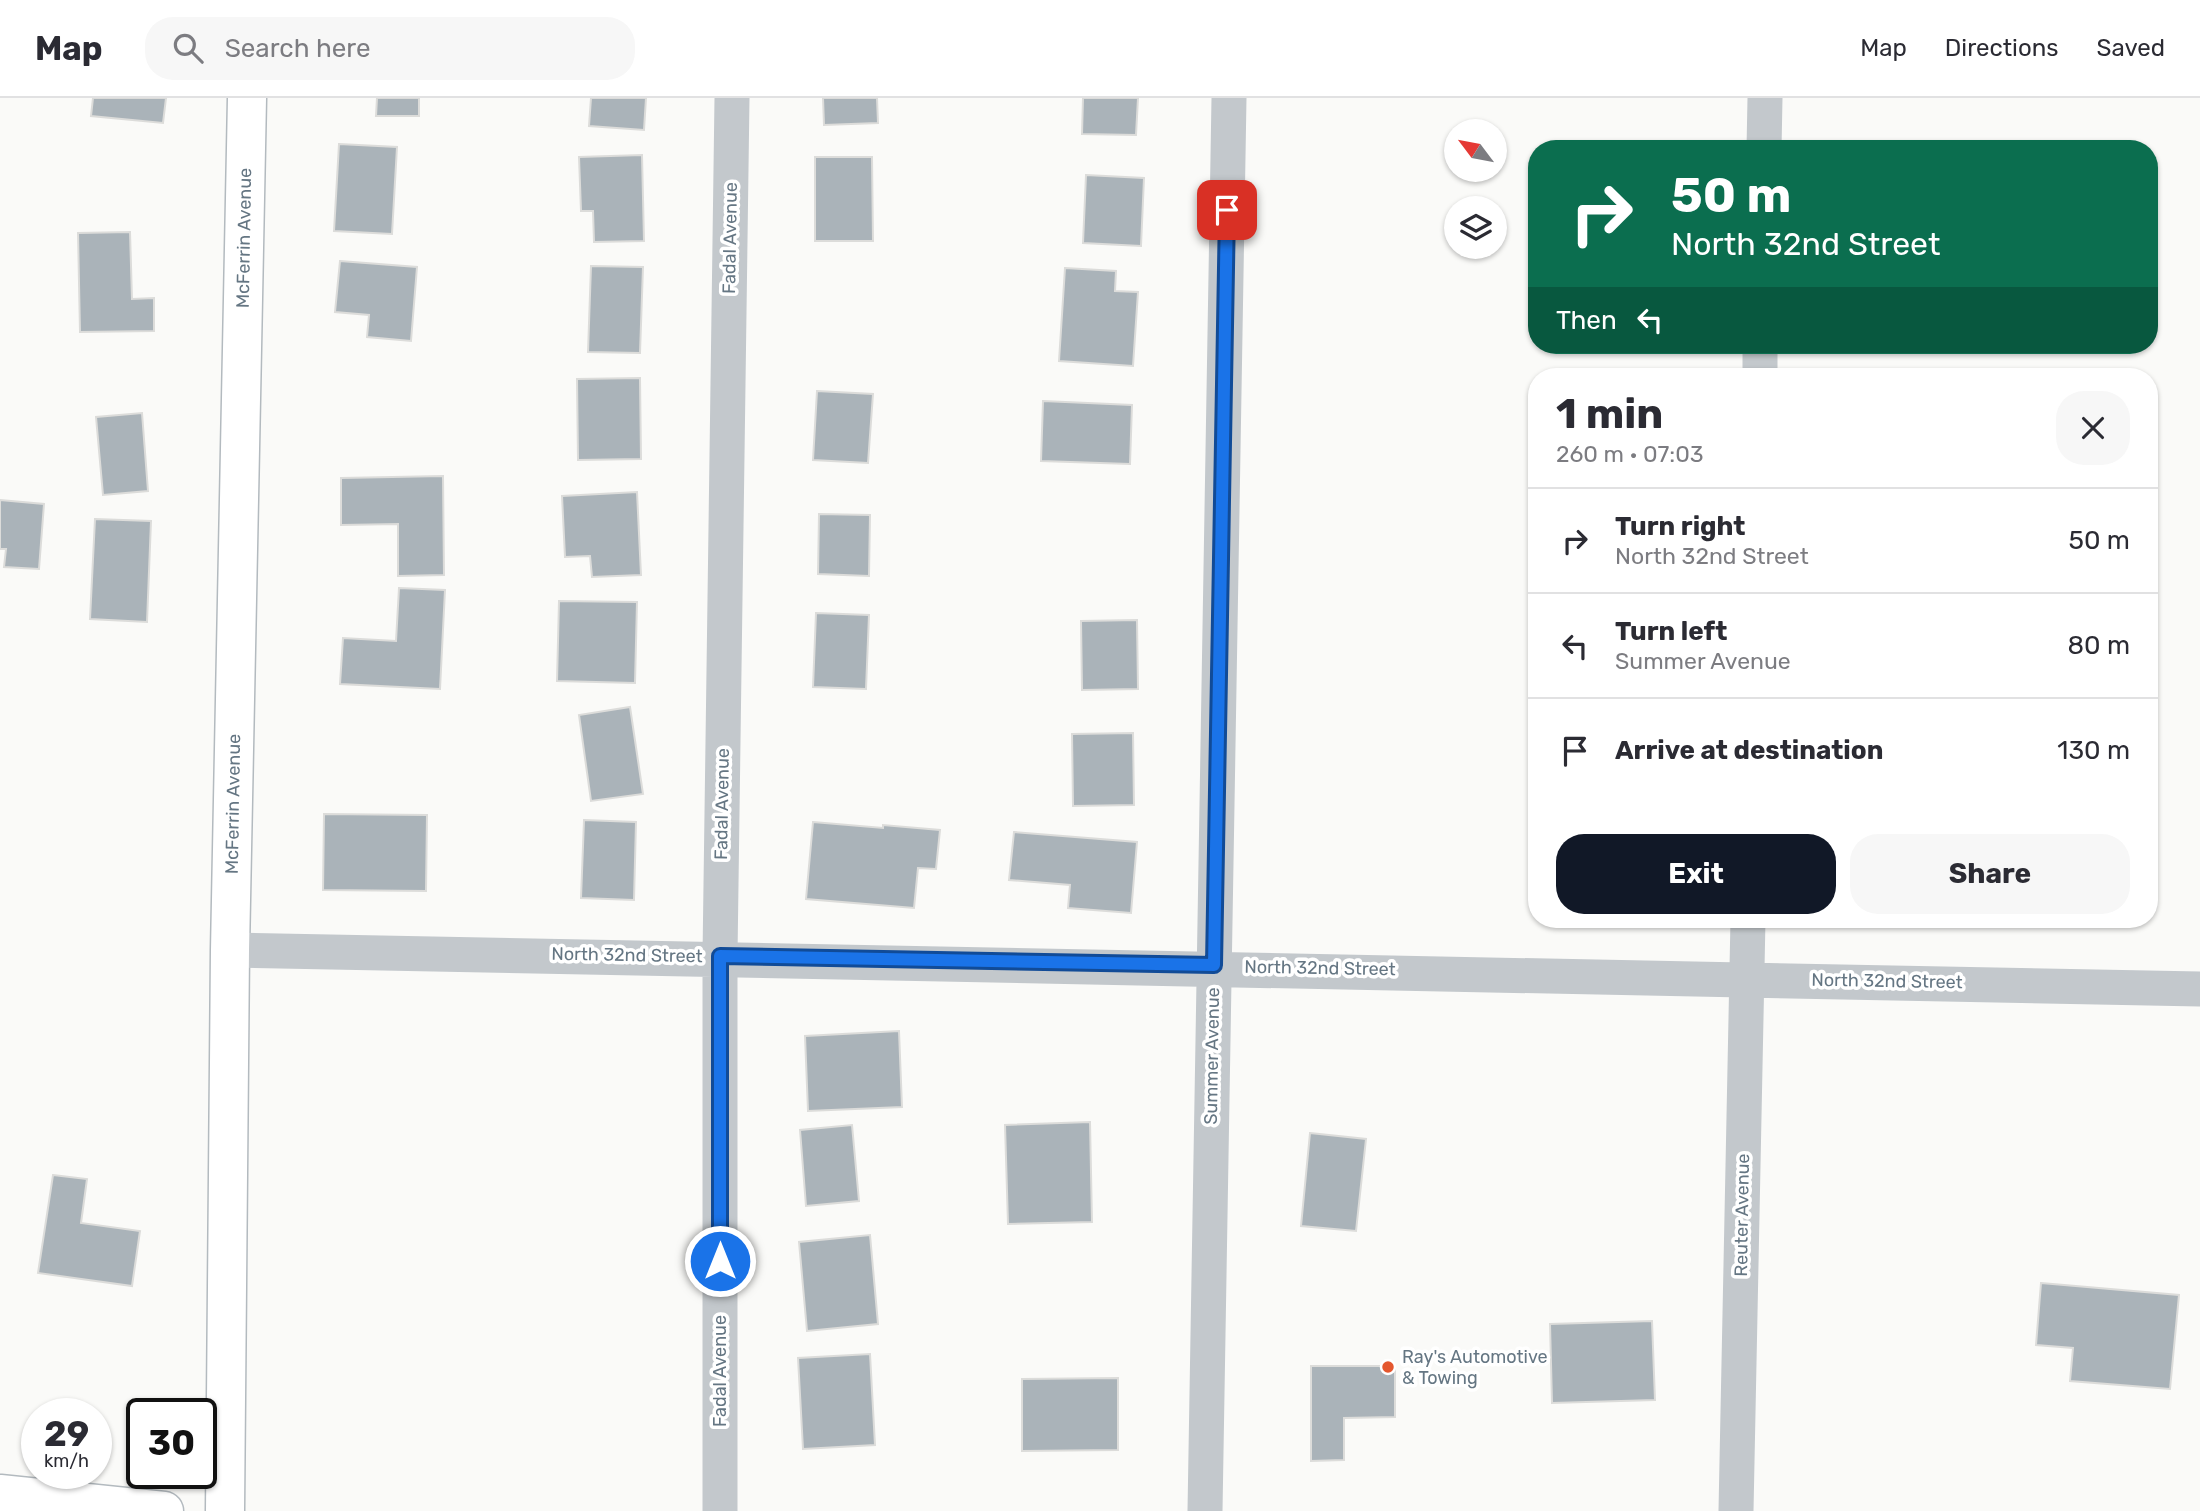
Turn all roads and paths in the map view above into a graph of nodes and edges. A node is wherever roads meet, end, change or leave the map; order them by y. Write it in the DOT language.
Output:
graph roads {
  1 [pos="247,98"];
  2 [pos="732,98"];
  3 [pos="1229,98"];
  4 [pos="1765,98"];
  5 [pos="1764,140"];
  6 [pos="1748,928"];
  7 [pos="230,950"];
  8 [pos="720,956"];
  9 [pos="1214,965"];
  10 [pos="1747,978"];
  11 [pos="2200,989"];
  12 [pos="0,1494"];
  13 [pos="164,1511"];
  14 [pos="225,1511"];
  15 [pos="720,1511"];
  16 [pos="1205,1511"];
  17 [pos="1736,1511"];
  1 -- 7 [label="street, McFerrin Avenue"];
  2 -- 8 [label="street, Fadal Avenue"];
  3 -- 9 [label="street, Summer Avenue"];
  4 -- 5 [label="street"];
  6 -- 10 [label="street, Reuter Avenue"];
  7 -- 8 [label="street, North 32nd Street"];
  7 -- 14 [label="street, McFerrin Avenue"];
  8 -- 9 [label="street, North 32nd Street"];
  8 -- 15 [label="street, Fadal Avenue"];
  9 -- 10 [label="street, North 32nd Street"];
  9 -- 16 [label="street, Summer Avenue"];
  10 -- 11 [label="street, North 32nd Street"];
  10 -- 17 [label="street, Reuter Avenue"];
  12 -- 13 [label="street"];
}
